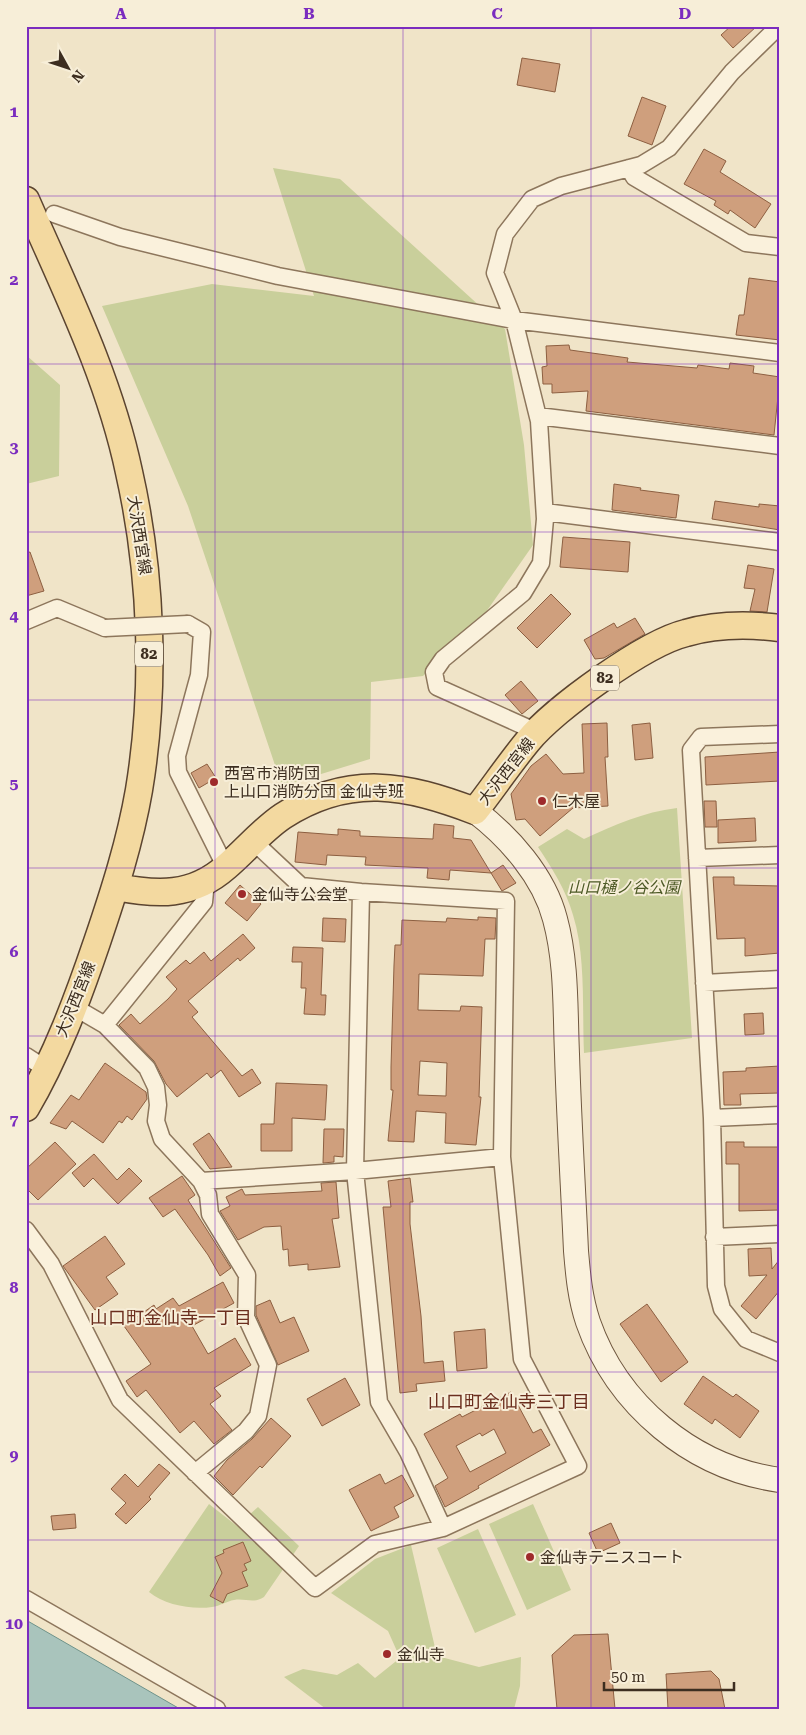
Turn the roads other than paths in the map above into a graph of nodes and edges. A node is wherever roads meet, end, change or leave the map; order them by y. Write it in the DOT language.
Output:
graph roads {
  1 [pos="779,26"];
  2 [pos="629,168"];
  3 [pos="26,200"];
  4 [pos="54,214"];
  5 [pos="780,247"];
  6 [pos="514,320"];
  7 [pos="780,352"];
  8 [pos="538,416"];
  9 [pos="780,446"];
  10 [pos="545,512"];
  11 [pos="780,542"];
  12 [pos="26,621"];
  13 [pos="780,628"];
  14 [pos="536,732"];
  15 [pos="780,734"];
  16 [pos="475,811"];
  17 [pos="253,841"];
  18 [pos="780,855"];
  19 [pos="697,858"];
  20 [pos="216,875"];
  21 [pos="116,887"];
  22 [pos="361,892"];
  23 [pos="780,979"];
  24 [pos="704,983"];
  25 [pos="74,1007"];
  26 [pos="105,1025"];
  27 [pos="36,1062"];
  28 [pos="26,1108"];
  29 [pos="780,1115"];
  30 [pos="712,1118"];
  31 [pos="502,1157"];
  32 [pos="355,1171"];
  33 [pos="201,1181"];
  34 [pos="26,1230"];
  35 [pos="780,1234"];
  36 [pos="714,1237"];
  37 [pos="780,1352"];
  38 [pos="195,1473"];
  39 [pos="780,1480"];
  40 [pos="443,1528"];
  41 [pos="26,1599"];
  42 [pos="217,1709"];
  1 -- 2 [label="street"];
  2 -- 5 [label="street"];
  2 -- 6 [label="street"];
  3 -- 21 [label="main road, 大沢西宮線 / 82"];
  4 -- 6 [label="street"];
  6 -- 7 [label="street"];
  6 -- 8 [label="street"];
  8 -- 9 [label="street"];
  8 -- 10 [label="street"];
  10 -- 11 [label="street"];
  10 -- 14 [label="street"];
  12 -- 20 [label="street, bridge"];
  13 -- 14 [label="main road, 大沢西宮線 / 82"];
  14 -- 16 [label="main road, 大沢西宮線 / 82"];
  15 -- 19 [label="street"];
  16 -- 17 [label="main road, 大沢西宮線"];
  16 -- 39 [label="street"];
  17 -- 20 [label="main road, 大沢西宮線"];
  17 -- 22 [label="street"];
  18 -- 19 [label="street"];
  19 -- 24 [label="street"];
  20 -- 21 [label="main road, 大沢西宮線"];
  20 -- 26 [label="street"];
  21 -- 25 [label="main road, 大沢西宮線 / 82"];
  22 -- 31 [label="street"];
  22 -- 32 [label="street"];
  23 -- 24 [label="street"];
  24 -- 30 [label="street"];
  25 -- 26 [label="street"];
  25 -- 27 [label="main road, 大沢西宮線 / 82"];
  26 -- 33 [label="street"];
  27 -- 28 [label="main road, 大沢西宮線 / 82"];
  29 -- 30 [label="street"];
  30 -- 36 [label="street"];
  31 -- 32 [label="street"];
  31 -- 40 [label="street"];
  32 -- 33 [label="street"];
  32 -- 40 [label="street"];
  33 -- 38 [label="street"];
  34 -- 38 [label="street"];
  35 -- 36 [label="street"];
  36 -- 37 [label="street"];
  38 -- 40 [label="street"];
  41 -- 42 [label="street"];
}
